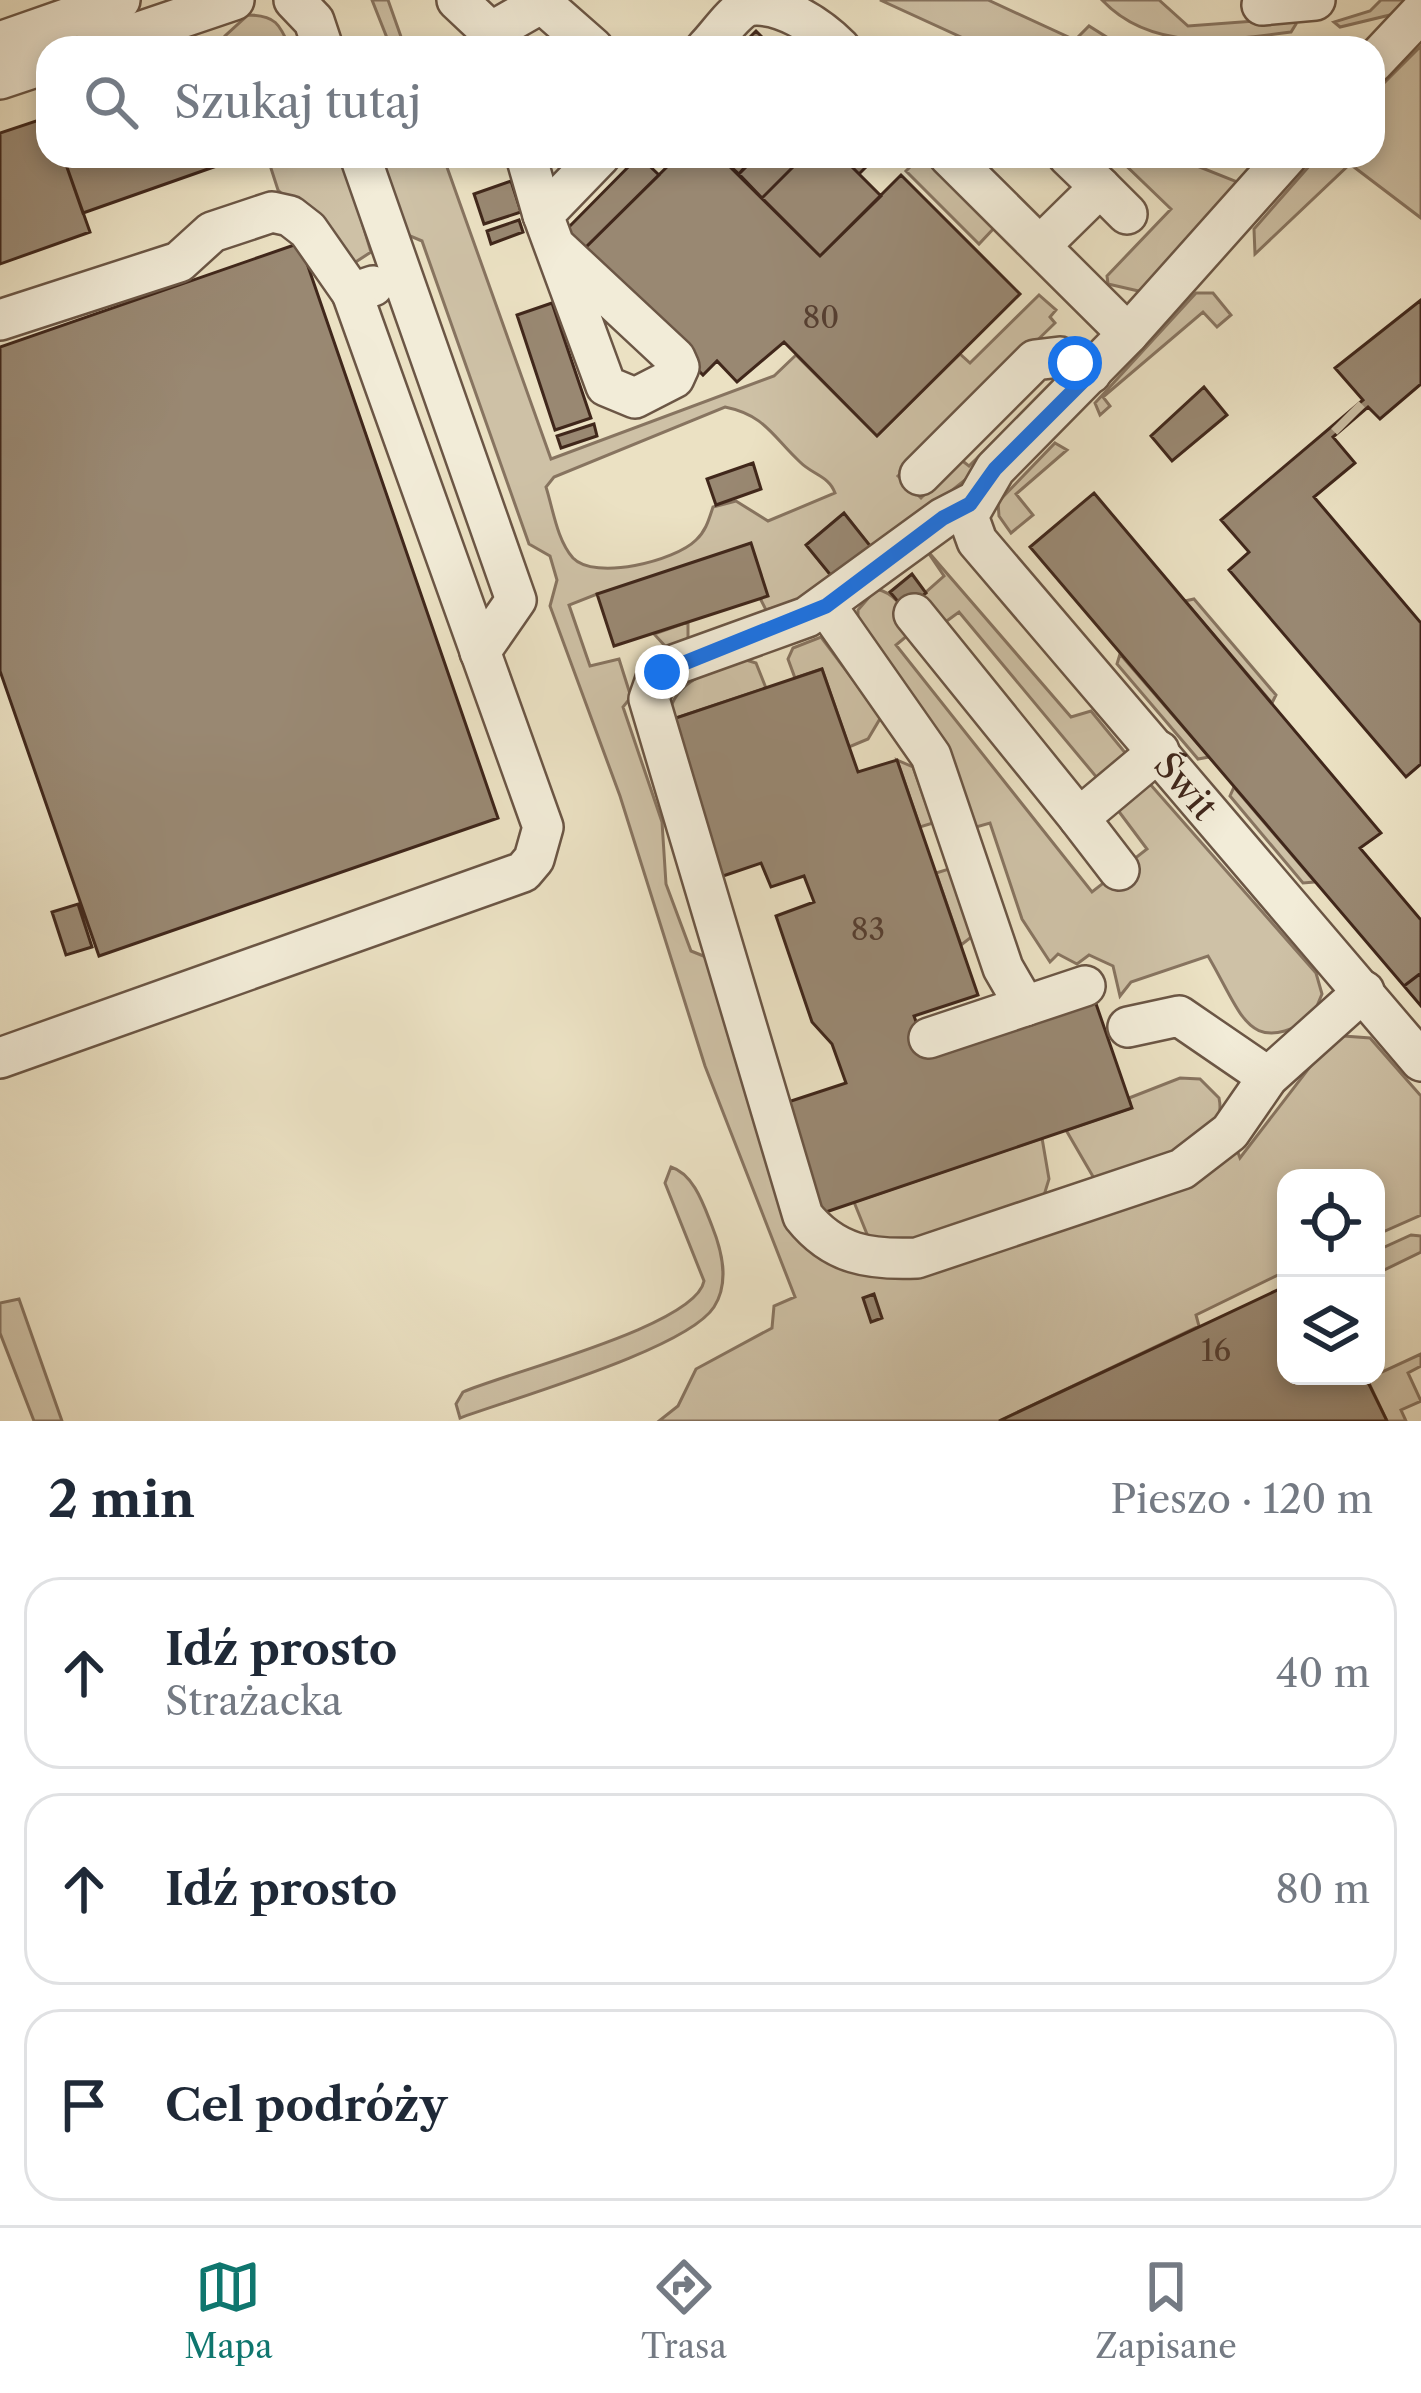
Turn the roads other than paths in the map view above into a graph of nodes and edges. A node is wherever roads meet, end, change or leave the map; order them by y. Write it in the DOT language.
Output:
graph roads {
  1 [pos="120,0"];
  2 [pos="234,0"];
  3 [pos="294,0"];
  4 [pos="457,0"];
  5 [pos="1315,0"];
  6 [pos="545,2"];
  7 [pos="1262,5"];
  8 [pos="1421,12"];
  9 [pos="128,36"];
  10 [pos="319,36"];
  11 [pos="490,36"];
  12 [pos="499,36"];
  13 [pos="580,36"];
  14 [pos="717,36"];
  15 [pos="828,36"];
  16 [pos="0,42"];
  17 [pos="1385,50"];
  18 [pos="36,67"];
  19 [pos="0,80"];
  20 [pos="365,168"];
  21 [pos="530,168"];
  22 [pos="592,168"];
  23 [pos="961,168"];
  24 [pos="1081,168"];
  25 [pos="1276,168"];
  26 [pos="1040,246"];
  27 [pos="402,275"];
  28 [pos="352,293"];
  29 [pos="0,320"];
  30 [pos="1128,334"];
  31 [pos="1091,373"];
  32 [pos="920,475"];
  33 [pos="970,504"];
  34 [pos="826,606"];
  35 [pos="914,614"];
  36 [pos="480,652"];
  37 [pos="1160,751"];
  38 [pos="1079,818"];
  39 [pos="1119,870"];
  40 [pos="1085,986"];
  41 [pos="1364,991"];
  42 [pos="1025,1006"];
  43 [pos="1128,1027"];
  44 [pos="928,1038"];
  45 [pos="0,1058"];
  46 [pos="1421,1061"];
  47 [pos="1268,1077"];
  1 -- 16 [label="street"];
  2 -- 9 [label="street"];
  3 -- 10 [label="street"];
  4 -- 11 [label="street"];
  5 -- 7 [label="street"];
  6 -- 12 [label="street"];
  6 -- 13 [label="street"];
  8 -- 17 [label="street"];
  14 -- 15 [label="street"];
  18 -- 19 [label="street"];
  20 -- 27 [label="street"];
  21 -- 22 [label="street"];
  23 -- 26 [label="street"];
  24 -- 26 [label="street"];
  25 -- 30 [label="street"];
  26 -- 30 [label="street"];
  27 -- 28 [label="street"];
  27 -- 36 [label="street"];
  28 -- 29 [label="street"];
  28 -- 36 [label="street"];
  30 -- 31 [label="street"];
  31 -- 32 [label="street"];
  31 -- 33 [label="street"];
  33 -- 34 [label="street"];
  33 -- 37 [label="street, Świt"];
  34 -- 42 [label="street"];
  34 -- 47 [label="street"];
  35 -- 38 [label="street"];
  36 -- 45 [label="street"];
  37 -- 38 [label="street"];
  37 -- 41 [label="street, Świt"];
  38 -- 39 [label="street"];
  40 -- 42 [label="street"];
  41 -- 46 [label="street, Świt"];
  41 -- 47 [label="street"];
  42 -- 44 [label="street"];
  43 -- 47 [label="street"];
}
